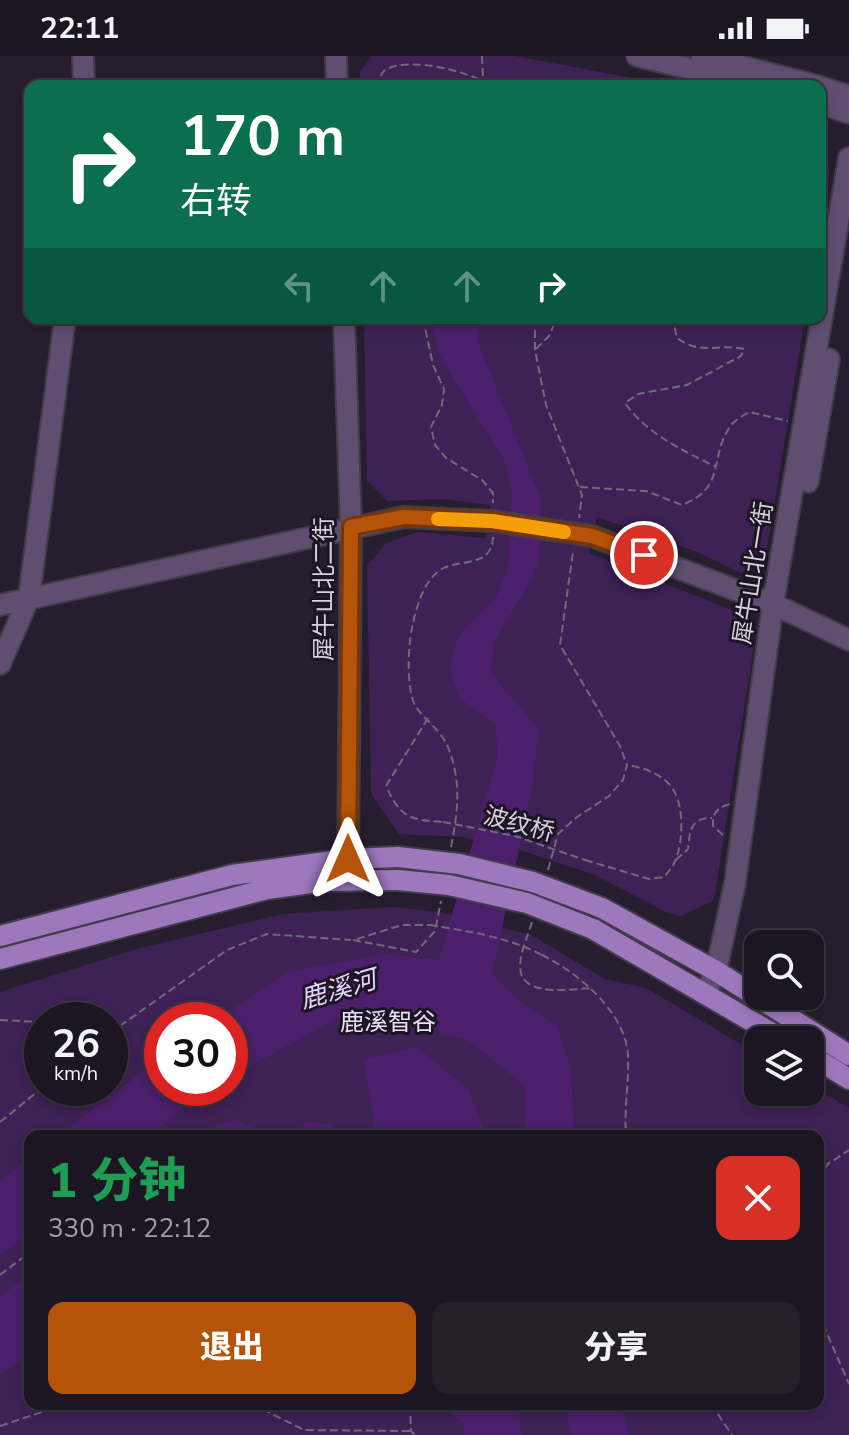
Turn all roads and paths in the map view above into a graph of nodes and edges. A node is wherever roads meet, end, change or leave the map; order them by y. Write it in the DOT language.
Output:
graph roads {
  1 [pos="83,56"];
  2 [pos="336,56"];
  3 [pos="482,56"];
  4 [pos="637,56"];
  5 [pos="702,56"];
  6 [pos="84,80"];
  7 [pos="337,80"];
  8 [pos="378,80"];
  9 [pos="483,80"];
  10 [pos="737,80"];
  11 [pos="796,80"];
  12 [pos="826,88"];
  13 [pos="849,96"];
  14 [pos="826,105"];
  15 [pos="849,113"];
  16 [pos="849,158"];
  17 [pos="849,239"];
  18 [pos="826,292"];
  19 [pos="64,324"];
  20 [pos="344,324"];
  21 [pos="424,324"];
  22 [pos="535,324"];
  23 [pos="554,324"];
  24 [pos="674,324"];
  25 [pos="820,324"];
  26 [pos="535,350"];
  27 [pos="803,425"];
  28 [pos="716,467"];
  29 [pos="579,487"];
  30 [pos="492,520"];
  31 [pos="351,527"];
  32 [pos="582,534"];
  33 [pos="29,598"];
  34 [pos="0,605"];
  35 [pos="780,607"];
  36 [pos="849,640"];
  37 [pos="0,664"];
  38 [pos="428,718"];
  39 [pos="627,765"];
  40 [pos="732,803"];
  41 [pos="712,818"];
  42 [pos="727,837"];
  43 [pos="450,856"];
  44 [pos="348,859"];
  45 [pos="675,861"];
  46 [pos="545,880"];
  47 [pos="441,901"];
  48 [pos="536,910"];
  49 [pos="0,936"];
  50 [pos="353,940"];
  51 [pos="0,959"];
  52 [pos="721,975"];
  53 [pos="592,988"];
  54 [pos="712,998"];
  55 [pos="0,1020"];
  56 [pos="128,1020"];
  57 [pos="24,1021"];
  58 [pos="760,1026"];
  59 [pos="849,1055"];
  60 [pos="824,1064"];
  61 [pos="849,1079"];
  62 [pos="24,1103"];
  63 [pos="0,1122"];
  64 [pos="626,1130"];
  65 [pos="849,1150"];
  66 [pos="824,1170"];
  67 [pos="24,1257"];
  68 [pos="0,1275"];
  69 [pos="824,1327"];
  70 [pos="849,1384"];
  71 [pos="48,1410"];
  72 [pos="264,1410"];
  73 [pos="410,1410"];
  74 [pos="715,1410"];
  75 [pos="0,1426"];
  76 [pos="411,1431"];
  77 [pos="415,1435"];
  78 [pos="732,1435"];
  1 -- 6 [label="street"];
  2 -- 7 [label="street"];
  3 -- 9 [label="path"];
  4 -- 10 [label="street"];
  5 -- 11 [label="street"];
  8 -- 9 [label="path"];
  12 -- 13 [label="street"];
  14 -- 15 [label="street"];
  16 -- 18 [label="street, 犀牛山北一街"];
  17 -- 35 [label="street, 犀牛山北一街"];
  19 -- 33 [label="street"];
  20 -- 31 [label="street, 犀牛山北二街"];
  21 -- 30 [label="path"];
  22 -- 26 [label="path"];
  23 -- 26 [label="path"];
  24 -- 28 [label="path"];
  25 -- 27 [label="street, 犀牛山北一街"];
  26 -- 29 [label="path"];
  27 -- 28 [label="path"];
  27 -- 35 [label="street, 犀牛山北一街"];
  28 -- 29 [label="path"];
  29 -- 32 [label="path"];
  30 -- 31 [label="street"];
  30 -- 32 [label="street, bridge"];
  30 -- 38 [label="path"];
  31 -- 33 [label="street"];
  31 -- 44 [label="street, 犀牛山北二街"];
  32 -- 35 [label="street"];
  32 -- 39 [label="path"];
  33 -- 34 [label="street"];
  33 -- 37 [label="street"];
  35 -- 36 [label="street"];
  35 -- 52 [label="street, 犀牛山北一街"];
  38 -- 43 [label="path"];
  38 -- 45 [label="path, 波纹桥, bridge"];
  39 -- 45 [label="path"];
  39 -- 46 [label="path"];
  40 -- 41 [label="path"];
  41 -- 42 [label="path"];
  41 -- 45 [label="path"];
  44 -- 49 [label="main road"];
  44 -- 52 [label="main road, bridge"];
  47 -- 50 [label="path"];
  48 -- 53 [label="path"];
  50 -- 53 [label="path, bridge"];
  50 -- 56 [label="path"];
  51 -- 54 [label="main road, bridge"];
  52 -- 54 [label="street, 犀牛山北一街"];
  52 -- 59 [label="main road"];
  53 -- 64 [label="path"];
  54 -- 58 [label="main road"];
  55 -- 57 [label="path"];
  60 -- 61 [label="main road"];
  62 -- 63 [label="path"];
  65 -- 66 [label="path"];
  67 -- 68 [label="path"];
  69 -- 70 [label="path"];
  71 -- 75 [label="path"];
  72 -- 76 [label="path"];
  73 -- 76 [label="path"];
  74 -- 78 [label="path"];
  76 -- 77 [label="path"];
}
